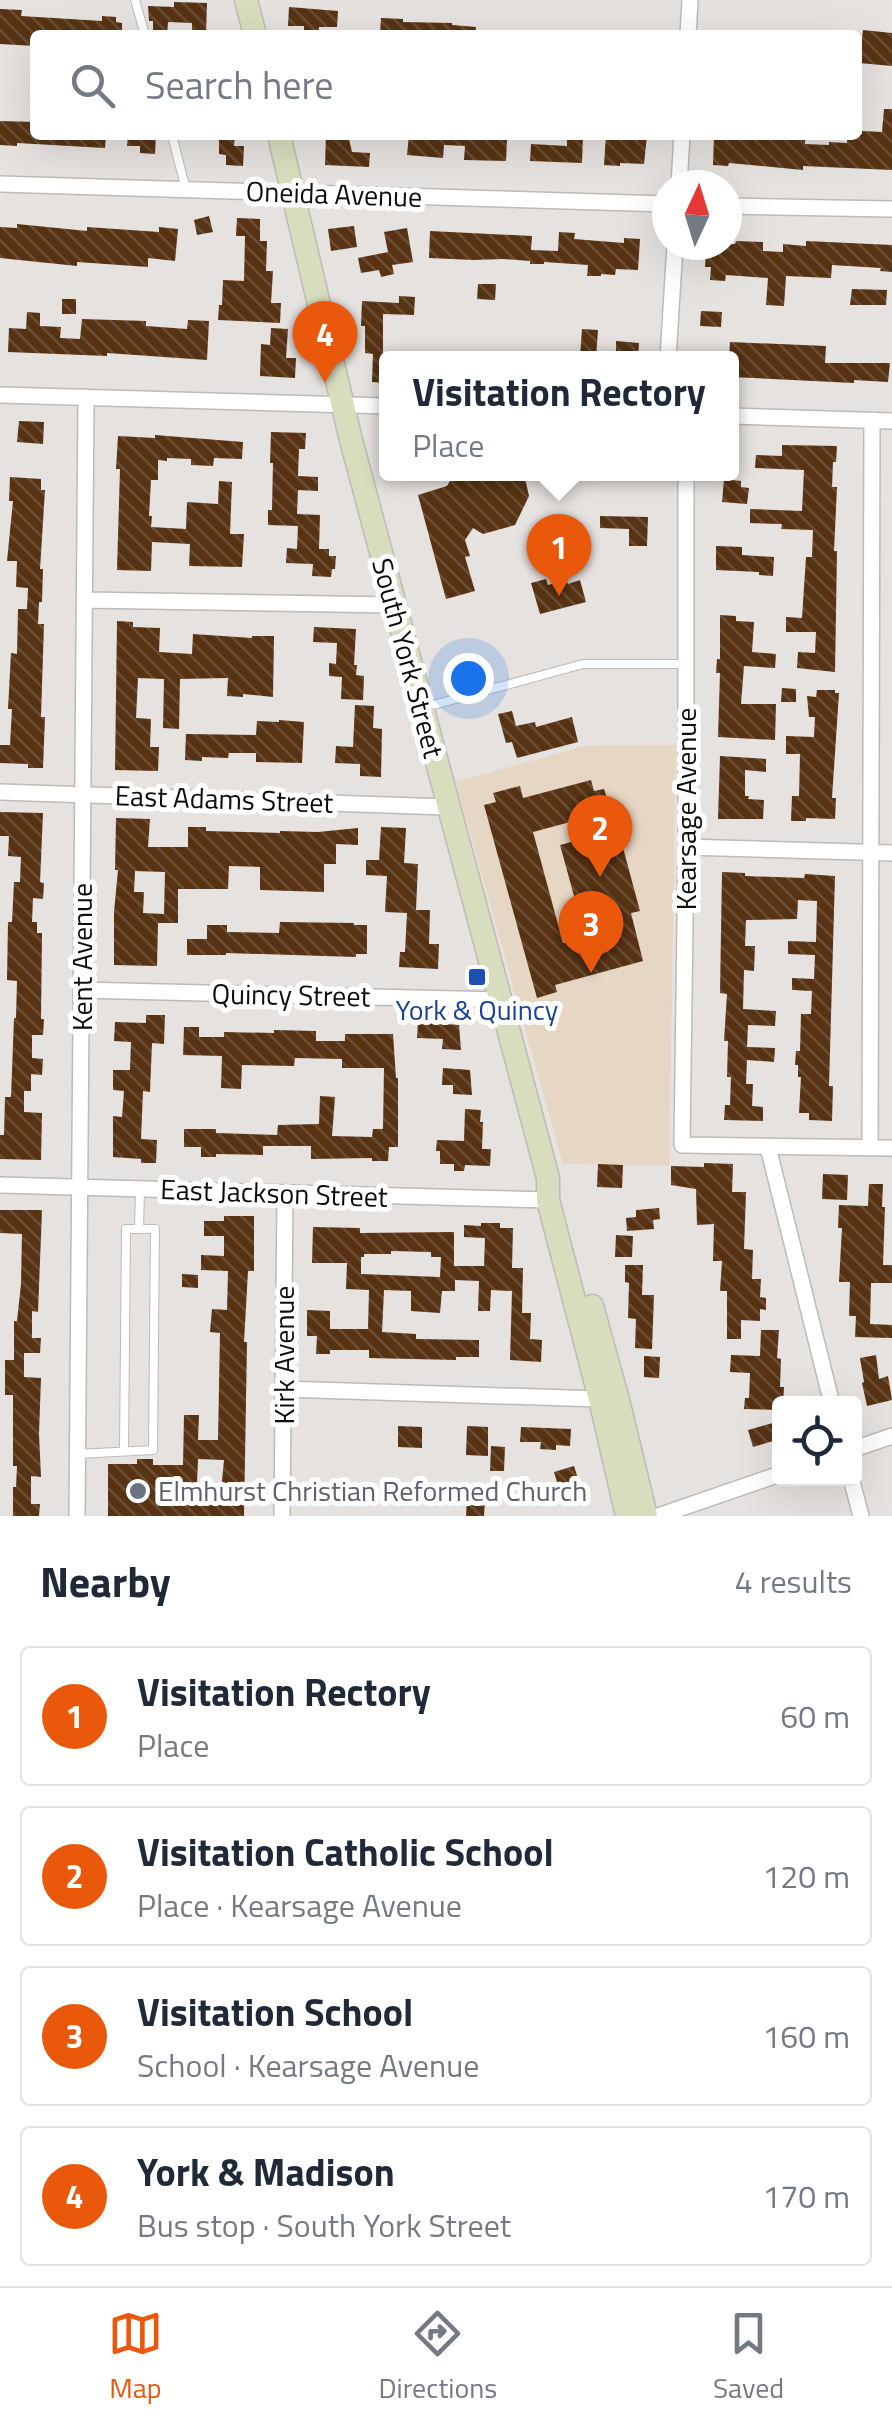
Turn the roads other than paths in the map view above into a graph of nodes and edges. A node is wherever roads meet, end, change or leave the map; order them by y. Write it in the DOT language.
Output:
graph roads {
  1 [pos="135,0"];
  2 [pos="246,0"];
  3 [pos="690,0"];
  4 [pos="143,30"];
  5 [pos="254,30"];
  6 [pos="688,30"];
  7 [pos="173,140"];
  8 [pos="280,140"];
  9 [pos="682,140"];
  10 [pos="680,170"];
  11 [pos="0,184"];
  12 [pos="186,190"];
  13 [pos="292,193"];
  14 [pos="652,204"];
  15 [pos="742,206"];
  16 [pos="892,209"];
  17 [pos="674,260"];
  18 [pos="668,351"];
  19 [pos="0,395"];
  20 [pos="86,397"];
  21 [pos="343,405"];
  22 [pos="379,406"];
  23 [pos="739,416"];
  24 [pos="872,420"];
  25 [pos="892,421"];
  26 [pos="686,481"];
  27 [pos="85,600"];
  28 [pos="394,605"];
  29 [pos="686,664"];
  30 [pos="422,708"];
  31 [pos="0,792"];
  32 [pos="83,794"];
  33 [pos="448,806"];
  34 [pos="686,847"];
  35 [pos="872,852"];
  36 [pos="892,853"];
  37 [pos="82,990"];
  38 [pos="500,1000"];
  39 [pos="768,1146"];
  40 [pos="870,1148"];
  41 [pos="892,1148"];
  42 [pos="0,1185"];
  43 [pos="80,1188"];
  44 [pos="548,1189"];
  45 [pos="140,1190"];
  46 [pos="285,1194"];
  47 [pos="139,1229"];
  48 [pos="284,1389"];
  49 [pos="830,1396"];
  50 [pos="600,1399"];
  51 [pos="892,1436"];
  52 [pos="862,1446"];
  53 [pos="124,1450"];
  54 [pos="78,1454"];
  55 [pos="772,1477"];
  56 [pos="853,1486"];
  57 [pos="78,1516"];
  58 [pos="282,1516"];
  59 [pos="627,1516"];
  60 [pos="646,1516"];
  61 [pos="658,1516"];
  62 [pos="861,1516"];
  1 -- 4 [label="lane"];
  2 -- 5 [label="main road"];
  3 -- 6 [label="street"];
  7 -- 12 [label="lane"];
  8 -- 13 [label="main road, South York Street"];
  9 -- 10 [label="street"];
  11 -- 12 [label="street, Oneida Avenue"];
  12 -- 13 [label="street, Oneida Avenue"];
  13 -- 14 [label="street, Oneida Avenue"];
  13 -- 21 [label="main road, South York Street"];
  15 -- 16 [label="street"];
  17 -- 18 [label="street"];
  19 -- 20 [label="street"];
  20 -- 21 [label="street"];
  20 -- 27 [label="street, Kent Avenue"];
  21 -- 22 [label="street"];
  21 -- 28 [label="main road, South York Street"];
  23 -- 24 [label="street"];
  24 -- 25 [label="street"];
  24 -- 35 [label="street"];
  26 -- 29 [label="street, Kearsage Avenue"];
  27 -- 28 [label="street"];
  27 -- 32 [label="street, Kent Avenue"];
  28 -- 30 [label="main road, South York Street"];
  29 -- 30 [label="lane"];
  29 -- 34 [label="street, Kearsage Avenue"];
  30 -- 33 [label="main road, South York Street"];
  31 -- 32 [label="street, East Adams Street"];
  32 -- 33 [label="street, East Adams Street"];
  32 -- 37 [label="street, Kent Avenue"];
  33 -- 38 [label="main road, South York Street"];
  34 -- 35 [label="street"];
  34 -- 39 [label="street, Kearsage Avenue"];
  35 -- 36 [label="street"];
  35 -- 40 [label="street"];
  37 -- 38 [label="street, Quincy Street"];
  37 -- 43 [label="street, Kent Avenue"];
  38 -- 44 [label="main road, South York Street"];
  39 -- 40 [label="street"];
  39 -- 49 [label="street"];
  40 -- 41 [label="street"];
  42 -- 43 [label="street, East Jackson Street"];
  43 -- 45 [label="street, East Jackson Street"];
  43 -- 54 [label="street, Kent Avenue"];
  44 -- 46 [label="street, East Jackson Street"];
  44 -- 50 [label="main road, South York Street"];
  44 -- 60 [label="main road, South York Street"];
  45 -- 46 [label="street, East Jackson Street"];
  45 -- 47 [label="lane"];
  46 -- 48 [label="street, Kirk Avenue"];
  47 -- 53 [label="lane"];
  47 -- 53 [label="lane"];
  48 -- 50 [label="street"];
  48 -- 58 [label="street, Kirk Avenue"];
  50 -- 59 [label="main road, South York Street"];
  51 -- 52 [label="street"];
  53 -- 54 [label="lane"];
  54 -- 57 [label="street, Kent Avenue"];
  55 -- 61 [label="street"];
  56 -- 62 [label="street"];
}
